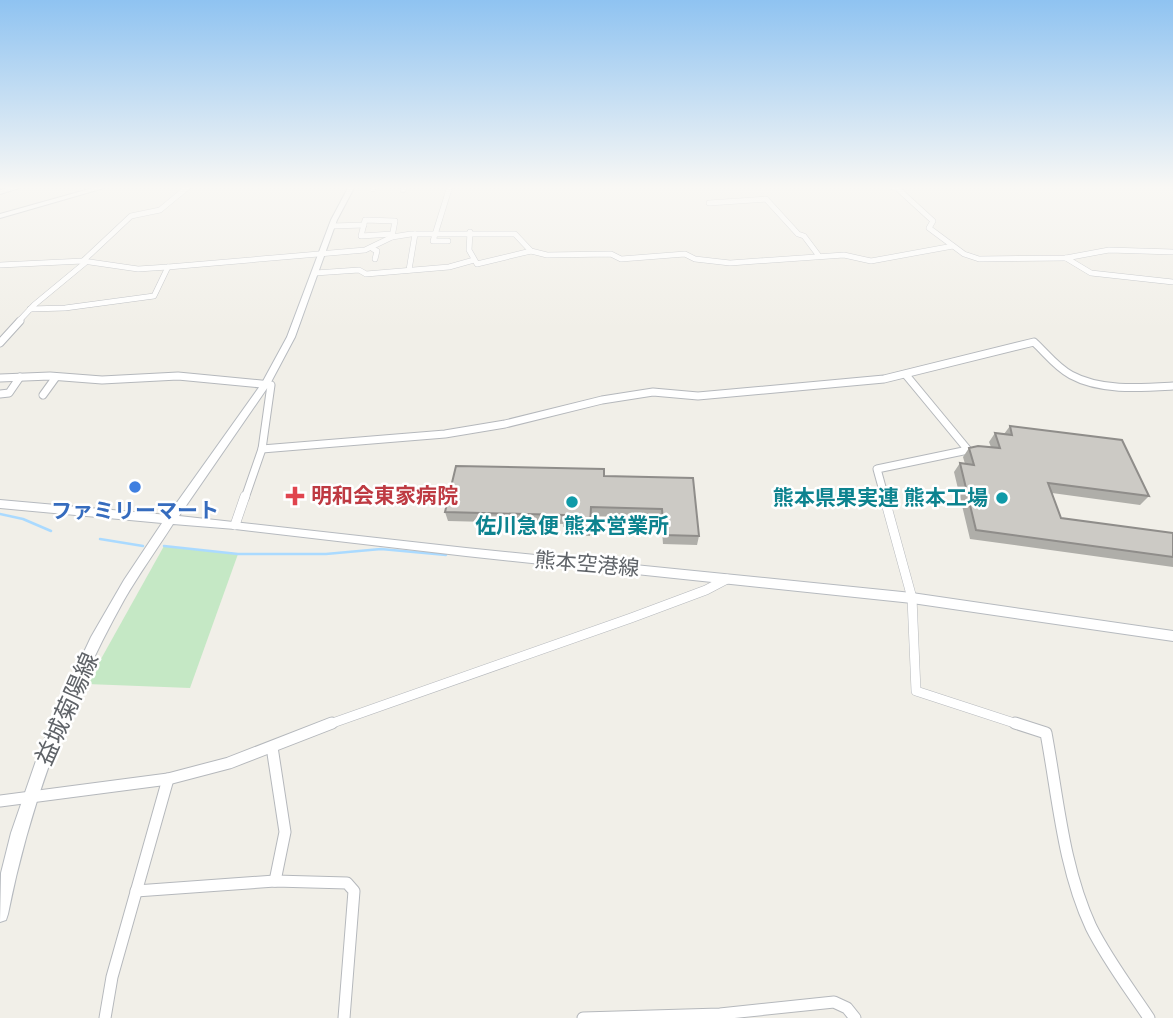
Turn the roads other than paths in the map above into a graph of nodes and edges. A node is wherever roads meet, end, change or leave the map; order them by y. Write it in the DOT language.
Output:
graph roads {
  1 [pos="415,233"];
  2 [pos="435,233"];
  3 [pos="114,234"];
  4 [pos="329,234"];
  5 [pos="362,234"];
  6 [pos="411,234"];
  7 [pos="470,234"];
  8 [pos="504,234"];
  9 [pos="799,234"];
  10 [pos="936,234"];
  11 [pos="392,236"];
  12 [pos="448,241"];
  13 [pos="953,246"];
  14 [pos="373,249"];
  15 [pos="531,251"];
  16 [pos="1173,253"];
  17 [pos="321,254"];
  18 [pos="819,256"];
  19 [pos="1066,258"];
  20 [pos="375,259"];
  21 [pos="474,260"];
  22 [pos="85,261"];
  23 [pos="0,265"];
  24 [pos="168,267"];
  25 [pos="409,270"];
  26 [pos="315,273"];
  27 [pos="1173,282"];
  28 [pos="30,309"];
  29 [pos="0,343"];
  30 [pos="906,375"];
  31 [pos="0,377"];
  32 [pos="20,377"];
  33 [pos="56,377"];
  34 [pos="266,384"];
  35 [pos="1173,386"];
  36 [pos="0,394"];
  37 [pos="43,395"];
  38 [pos="262,449"];
  39 [pos="0,504"];
  40 [pos="171,518"];
  41 [pos="235,525"];
  42 [pos="729,578"];
  43 [pos="912,597"];
  44 [pos="1173,636"];
  45 [pos="272,747"];
  46 [pos="168,779"];
  47 [pos="29,797"];
  48 [pos="0,801"];
  49 [pos="275,881"];
  50 [pos="136,891"];
  51 [pos="0,914"];
  52 [pos="105,1018"];
  53 [pos="344,1018"];
  54 [pos="583,1018"];
  55 [pos="855,1018"];
  56 [pos="1149,1018"];
  1 -- 25 [label="street"];
  2 -- 12 [label="street"];
  3 -- 22 [label="street"];
  4 -- 17 [label="main road, 益城菊陽線"];
  5 -- 11 [label="street"];
  6 -- 11 [label="street"];
  7 -- 21 [label="street"];
  8 -- 15 [label="street"];
  9 -- 18 [label="street"];
  10 -- 13 [label="street"];
  11 -- 14 [label="street"];
  13 -- 18 [label="street"];
  13 -- 19 [label="street"];
  14 -- 17 [label="street"];
  14 -- 20 [label="street"];
  15 -- 18 [label="street"];
  15 -- 21 [label="street"];
  16 -- 19 [label="street"];
  17 -- 24 [label="street"];
  17 -- 26 [label="main road, 益城菊陽線"];
  19 -- 27 [label="street"];
  21 -- 25 [label="street"];
  22 -- 23 [label="street"];
  22 -- 24 [label="street"];
  22 -- 28 [label="street"];
  24 -- 28 [label="street"];
  25 -- 26 [label="street"];
  26 -- 34 [label="main road, 益城菊陽線"];
  28 -- 29 [label="street"];
  30 -- 35 [label="street"];
  30 -- 38 [label="street"];
  30 -- 43 [label="street"];
  31 -- 32 [label="street"];
  32 -- 33 [label="street"];
  32 -- 36 [label="street"];
  33 -- 34 [label="street"];
  33 -- 37 [label="street"];
  34 -- 38 [label="street"];
  34 -- 40 [label="main road, 益城菊陽線"];
  38 -- 41 [label="street"];
  39 -- 40 [label="main road, 熊本空港線"];
  40 -- 41 [label="main road, 熊本空港線"];
  40 -- 47 [label="main road, 益城菊陽線"];
  41 -- 42 [label="main road, 熊本空港線"];
  42 -- 43 [label="main road, 熊本空港線"];
  42 -- 45 [label="street"];
  43 -- 44 [label="main road, 熊本空港線"];
  43 -- 56 [label="street"];
  45 -- 46 [label="street"];
  45 -- 49 [label="street"];
  46 -- 47 [label="street"];
  46 -- 50 [label="street"];
  47 -- 48 [label="street"];
  47 -- 51 [label="main road, 益城菊陽線"];
  49 -- 50 [label="street"];
  49 -- 53 [label="street"];
  50 -- 52 [label="street"];
  54 -- 55 [label="street"];
}
